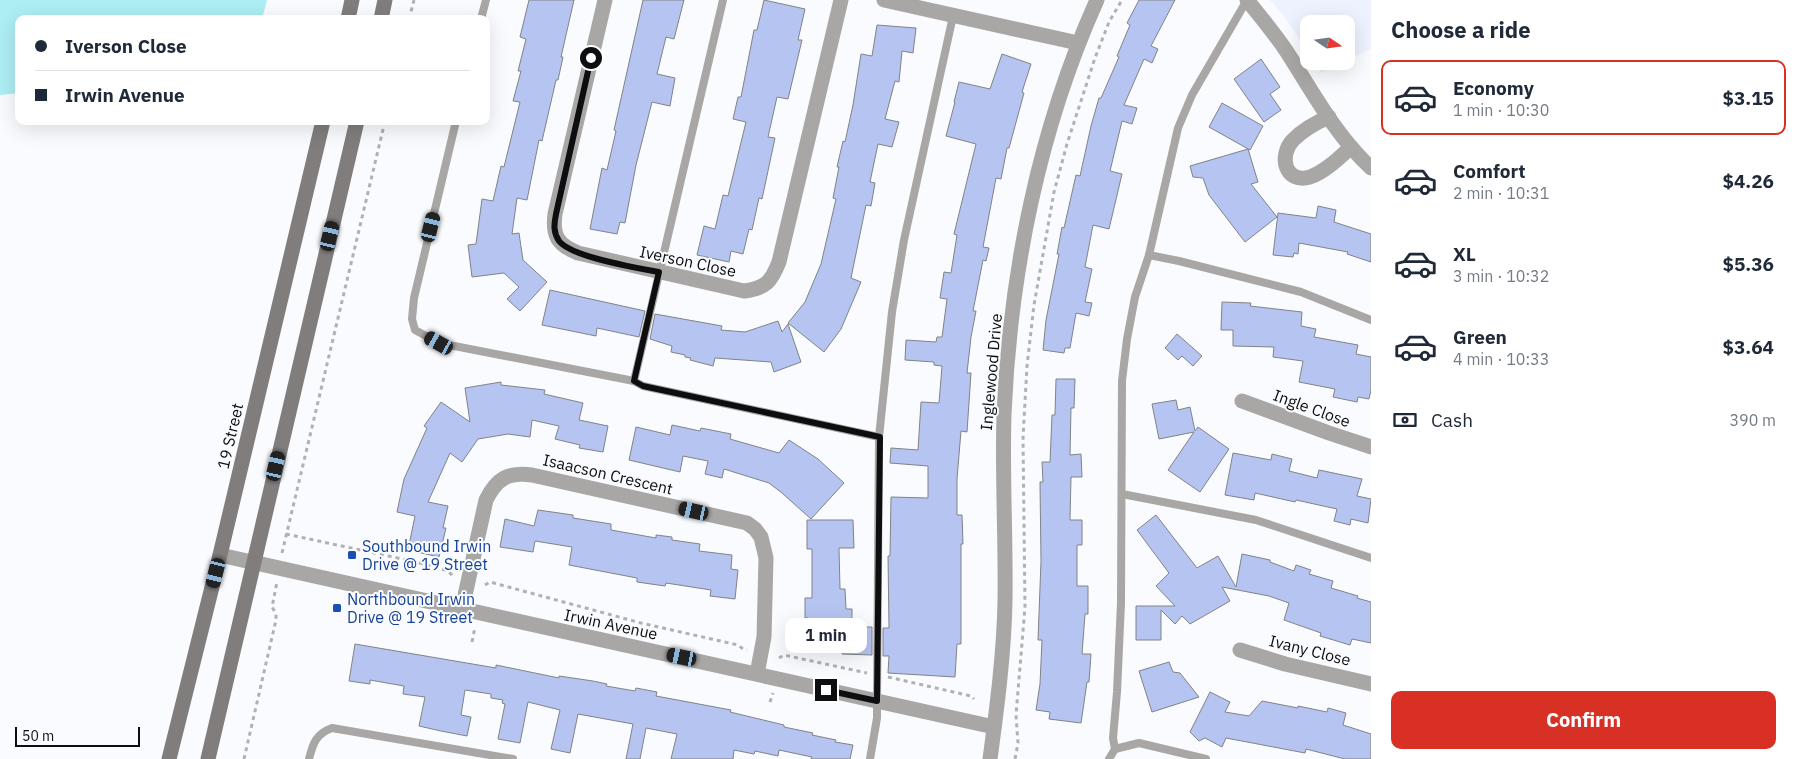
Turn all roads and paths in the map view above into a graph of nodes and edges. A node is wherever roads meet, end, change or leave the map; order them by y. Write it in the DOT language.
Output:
graph roads {
  1 [pos="352,0"];
  2 [pos="385,0"];
  3 [pos="414,0"];
  4 [pos="486,0"];
  5 [pos="605,0"];
  6 [pos="723,0"];
  7 [pos="841,0"];
  8 [pos="884,0"];
  9 [pos="1097,0"];
  10 [pos="1122,0"];
  11 [pos="1247,0"];
  12 [pos="349,15"];
  13 [pos="382,15"];
  14 [pos="411,15"];
  15 [pos="482,15"];
  16 [pos="953,16"];
  17 [pos="1078,43"];
  18 [pos="1329,117"];
  19 [pos="322,125"];
  20 [pos="356,125"];
  21 [pos="384,125"];
  22 [pos="455,125"];
  23 [pos="1351,147"];
  24 [pos="1371,168"];
  25 [pos="1149,255"];
  26 [pos="659,272"];
  27 [pos="1371,320"];
  28 [pos="634,381"];
  29 [pos="1242,401"];
  30 [pos="880,437"];
  31 [pos="1371,447"];
  32 [pos="1122,494"];
  33 [pos="220,555"];
  34 [pos="1371,558"];
  35 [pos="254,562"];
  36 [pos="451,576"];
  37 [pos="485,585"];
  38 [pos="272,607"];
  39 [pos="462,609"];
  40 [pos="474,633"];
  41 [pos="472,642"];
  42 [pos="743,649"];
  43 [pos="1240,650"];
  44 [pos="757,674"];
  45 [pos="1371,684"];
  46 [pos="772,694"];
  47 [pos="877,701"];
  48 [pos="770,702"];
  49 [pos="994,727"];
  50 [pos="1115,749"];
  51 [pos="169,759"];
  52 [pos="208,759"];
  53 [pos="244,759"];
  54 [pos="309,759"];
  55 [pos="513,759"];
  56 [pos="870,759"];
  57 [pos="990,759"];
  58 [pos="1015,759"];
  59 [pos="1108,759"];
  60 [pos="1206,759"];
  1 -- 12 [label="main road"];
  2 -- 13 [label="main road"];
  3 -- 14 [label="path"];
  4 -- 15 [label="lane"];
  5 -- 26 [label="street, Iverson Close"];
  6 -- 26 [label="lane"];
  7 -- 26 [label="street, Iverson Close"];
  8 -- 16 [label="street"];
  9 -- 17 [label="street, Inglewood Drive"];
  10 -- 58 [label="path"];
  11 -- 18 [label="street"];
  11 -- 25 [label="lane"];
  16 -- 17 [label="street"];
  16 -- 30 [label="lane"];
  17 -- 49 [label="street, Inglewood Drive"];
  18 -- 23 [label="street"];
  18 -- 23 [label="street"];
  19 -- 33 [label="main road, 19 Street"];
  20 -- 35 [label="main road"];
  21 -- 36 [label="path"];
  22 -- 28 [label="lane"];
  23 -- 24 [label="street"];
  25 -- 27 [label="lane"];
  25 -- 32 [label="lane"];
  26 -- 28 [label="lane"];
  28 -- 30 [label="lane"];
  29 -- 31 [label="street, Ingle Close"];
  30 -- 47 [label="lane"];
  32 -- 34 [label="lane"];
  32 -- 50 [label="lane"];
  33 -- 35 [label="street, Irwin Avenue"];
  33 -- 51 [label="main road, 19 Street"];
  35 -- 39 [label="street, Irwin Avenue"];
  35 -- 52 [label="main road"];
  37 -- 42 [label="path"];
  38 -- 53 [label="path"];
  39 -- 44 [label="street, Irwin Avenue"];
  39 -- 44 [label="street, Isaacson Crescent"];
  40 -- 41 [label="path"];
  43 -- 45 [label="street, Ivany Close"];
  44 -- 47 [label="street, Irwin Avenue"];
  46 -- 48 [label="path"];
  47 -- 49 [label="street, Irwin Avenue"];
  47 -- 56 [label="lane"];
  49 -- 57 [label="street, Inglewood Drive"];
  50 -- 59 [label="lane"];
  50 -- 60 [label="lane"];
  54 -- 55 [label="lane"];
}
